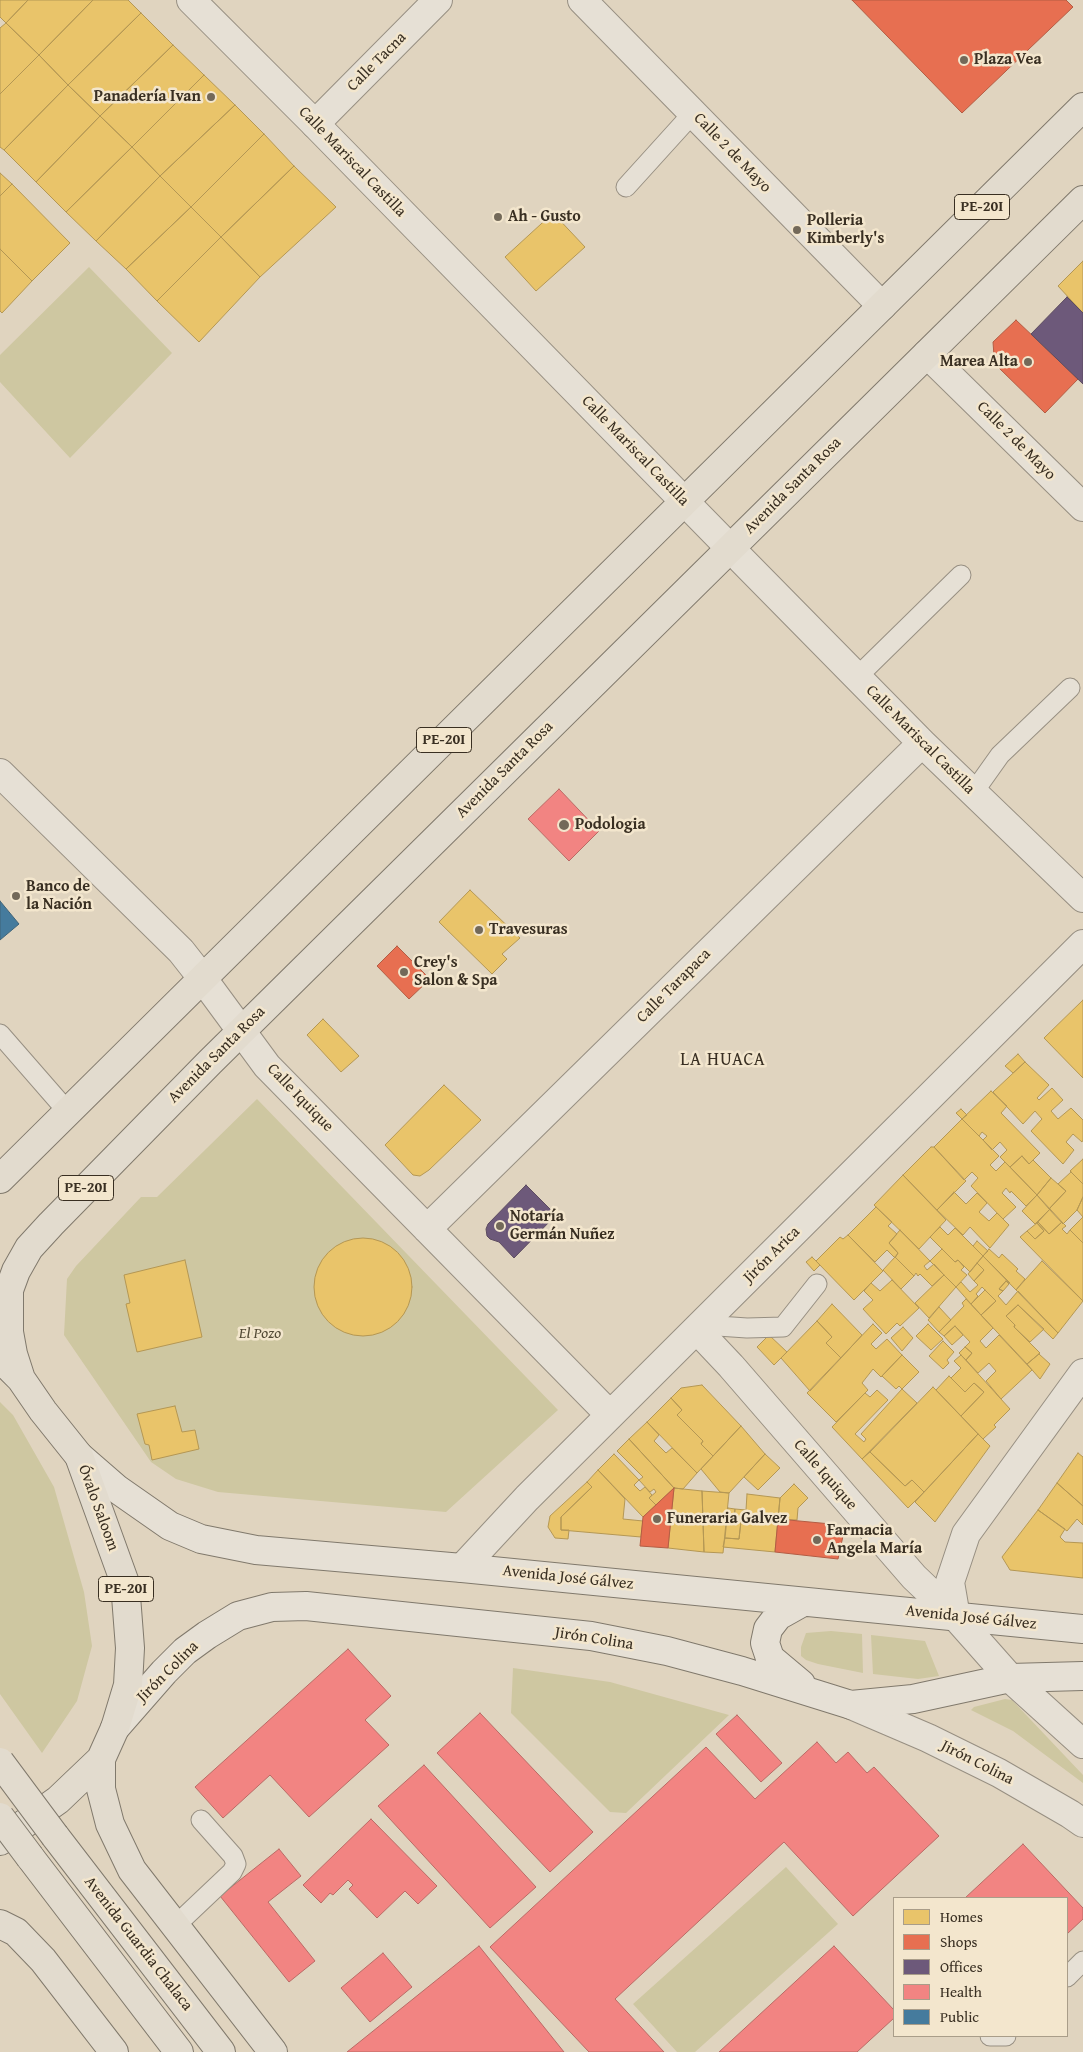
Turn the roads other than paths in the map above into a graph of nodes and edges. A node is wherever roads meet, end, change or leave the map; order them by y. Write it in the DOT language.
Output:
graph roads {
  1 [pos="191,0"];
  2 [pos="438,0"];
  3 [pos="582,0"];
  4 [pos="1083,107"];
  5 [pos="693,113"];
  6 [pos="316,124"];
  7 [pos="626,187"];
  8 [pos="1083,200"];
  9 [pos="882,306"];
  10 [pos="927,354"];
  11 [pos="685,502"];
  12 [pos="1083,507"];
  13 [pos="730,548"];
  14 [pos="961,576"];
  15 [pos="857,677"];
  16 [pos="1070,688"];
  17 [pos="922,743"];
  18 [pos="0,773"];
  19 [pos="973,792"];
  20 [pos="1083,898"];
  21 [pos="1083,944"];
  22 [pos="203,979"];
  23 [pos="242,1032"];
  24 [pos="0,1034"];
  25 [pos="68,1112"];
  26 [pos="0,1179"];
  27 [pos="427,1229"];
  28 [pos="817,1284"];
  29 [pos="700,1327"];
  30 [pos="0,1359"];
  31 [pos="1083,1373"];
  32 [pos="21,1379"];
  33 [pos="610,1415"];
  34 [pos="79,1456"];
  35 [pos="462,1568"];
  36 [pos="803,1602"];
  37 [pos="956,1617"];
  38 [pos="1083,1629"];
  39 [pos="1083,1676"];
  40 [pos="1010,1678"];
  41 [pos="814,1694"];
  42 [pos="851,1705"];
  43 [pos="116,1728"];
  44 [pos="1083,1744"];
  45 [pos="101,1759"];
  46 [pos="0,1762"];
  47 [pos="0,1817"];
  48 [pos="201,1820"];
  49 [pos="1083,1823"];
  50 [pos="0,1841"];
  51 [pos="0,1924"];
  52 [pos="176,1925"];
  53 [pos="1083,1961"];
  54 [pos="1068,1976"];
  55 [pos="114,2052"];
  56 [pos="179,2052"];
  57 [pos="221,2052"];
  58 [pos="274,2052"];
  1 -- 6 [label="street, Calle Mariscal Castilla"];
  2 -- 6 [label="street, Calle Tacna"];
  3 -- 5 [label="street, Calle 2 de Mayo"];
  4 -- 9 [label="main road, PE-20I"];
  5 -- 7 [label="lane"];
  5 -- 9 [label="street, Calle 2 de Mayo"];
  6 -- 11 [label="street, Calle Mariscal Castilla"];
  8 -- 10 [label="main road, Avenida Santa Rosa / PE-20I"];
  9 -- 11 [label="main road, PE-20I"];
  10 -- 12 [label="street, Calle 2 de Mayo"];
  10 -- 13 [label="main road, Avenida Santa Rosa / PE-20I"];
  11 -- 13 [label="street, Calle Mariscal Castilla"];
  11 -- 22 [label="main road, PE-20I"];
  13 -- 15 [label="street, Calle Mariscal Castilla"];
  13 -- 23 [label="main road, Avenida Santa Rosa / PE-20I"];
  14 -- 15 [label="lane"];
  15 -- 17 [label="street, Calle Mariscal Castilla"];
  16 -- 19 [label="lane"];
  17 -- 19 [label="street, Calle Mariscal Castilla"];
  17 -- 27 [label="street, Calle Tarapaca"];
  18 -- 22 [label="street, Calle Iquique"];
  19 -- 20 [label="street, Calle Mariscal Castilla"];
  21 -- 29 [label="street, Jirón Arica"];
  22 -- 23 [label="street, Calle Iquique"];
  22 -- 25 [label="main road, PE-20I"];
  23 -- 27 [label="street, Calle Iquique"];
  23 -- 32 [label="main road, Avenida Santa Rosa / PE-20I"];
  24 -- 25 [label="lane"];
  25 -- 26 [label="main road, PE-20I"];
  27 -- 33 [label="street, Calle Iquique"];
  28 -- 29 [label="lane"];
  29 -- 33 [label="street, Jirón Arica"];
  29 -- 37 [label="street, Calle Iquique"];
  30 -- 32 [label="main road, Óvalo Saloom / PE-20I"];
  31 -- 37 [label="street"];
  32 -- 34 [label="main road, Óvalo Saloom / PE-20I"];
  33 -- 35 [label="street, Jirón Arica"];
  34 -- 35 [label="street, Avenida José Gálvez"];
  34 -- 43 [label="main road, Óvalo Saloom / PE-20I"];
  35 -- 36 [label="street, Avenida José Gálvez"];
  36 -- 37 [label="street, Avenida José Gálvez"];
  36 -- 41 [label="street"];
  37 -- 38 [label="street, Avenida José Gálvez"];
  37 -- 40 [label="street"];
  39 -- 40 [label="street"];
  40 -- 42 [label="street"];
  40 -- 44 [label="street"];
  41 -- 42 [label="street, Jirón Colina"];
  41 -- 43 [label="street, Jirón Colina"];
  42 -- 49 [label="street, Jirón Colina"];
  43 -- 45 [label="main road, Óvalo Saloom / PE-20I"];
  45 -- 50 [label="main road, Óvalo Saloom / PE-20I"];
  45 -- 52 [label="main road"];
  46 -- 57 [label="main road, Avenida Guardia Chalaca, bridge"];
  47 -- 56 [label="main road, Avenida Guardia Chalaca, bridge"];
  48 -- 52 [label="lane"];
  51 -- 55 [label="main road"];
  52 -- 58 [label="main road"];
  53 -- 54 [label="lane"];
}
